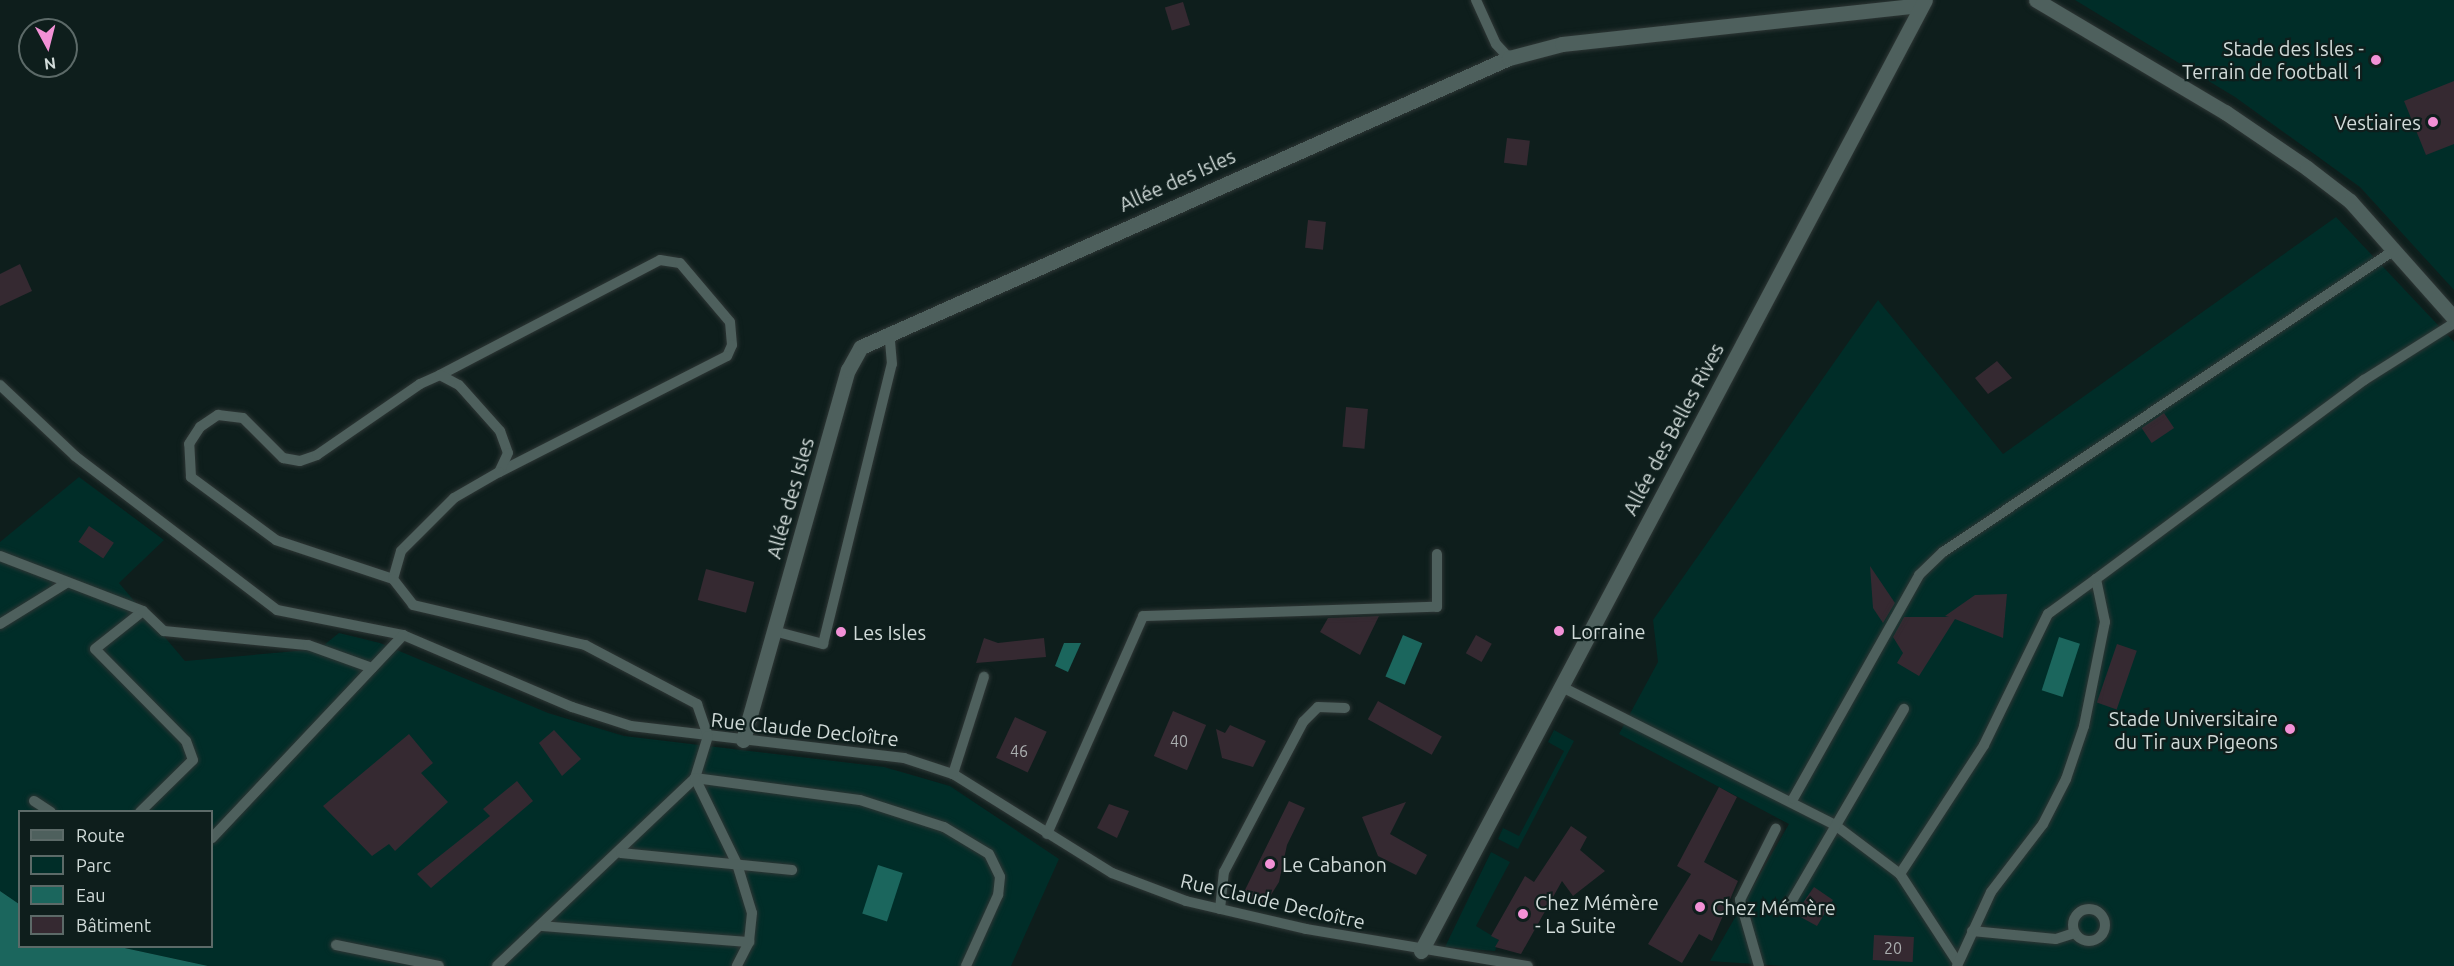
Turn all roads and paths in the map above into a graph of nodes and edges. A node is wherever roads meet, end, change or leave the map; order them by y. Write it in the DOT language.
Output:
graph roads {
  1 [pos="1476,0"];
  2 [pos="2036,0"];
  3 [pos="1922,2"];
  4 [pos="1509,58"];
  5 [pos="2393,251"];
  6 [pos="2454,318"];
  7 [pos="2454,323"];
  8 [pos="890,332"];
  9 [pos="440,375"];
  10 [pos="0,385"];
  11 [pos="499,472"];
  12 [pos="1437,554"];
  13 [pos="0,556"];
  14 [pos="393,579"];
  15 [pos="2096,579"];
  16 [pos="66,584"];
  17 [pos="142,611"];
  18 [pos="0,624"];
  19 [pos="774,631"];
  20 [pos="403,635"];
  21 [pos="372,668"];
  22 [pos="984,677"];
  23 [pos="1562,687"];
  24 [pos="1345,708"];
  25 [pos="1905,709"];
  26 [pos="708,736"];
  27 [pos="743,740"];
  28 [pos="952,774"];
  29 [pos="695,778"];
  30 [pos="1793,799"];
  31 [pos="34,801"];
  32 [pos="48,810"];
  33 [pos="143,810"];
  34 [pos="1835,825"];
  35 [pos="1776,828"];
  36 [pos="1047,834"];
  37 [pos="213,837"];
  38 [pos="621,853"];
  39 [pos="736,864"];
  40 [pos="792,870"];
  41 [pos="1900,874"];
  42 [pos="1790,904"];
  43 [pos="1220,909"];
  44 [pos="541,926"];
  45 [pos="1972,931"];
  46 [pos="2074,933"];
  47 [pos="749,942"];
  48 [pos="336,945"];
  49 [pos="1421,951"];
  50 [pos="1957,965"];
  51 [pos="439,966"];
  52 [pos="497,966"];
  53 [pos="737,966"];
  54 [pos="966,966"];
  55 [pos="1527,966"];
  56 [pos="1759,966"];
  1 -- 4 [label="lane"];
  2 -- 5 [label="street"];
  3 -- 4 [label="street, Allée des Isles"];
  3 -- 23 [label="street, Allée des Belles Rives"];
  4 -- 8 [label="street, Allée des Isles"];
  5 -- 6 [label="street"];
  5 -- 30 [label="lane"];
  7 -- 15 [label="lane"];
  8 -- 19 [label="street, Allée des Isles"];
  8 -- 19 [label="lane"];
  9 -- 11 [label="lane"];
  9 -- 11 [label="lane"];
  9 -- 14 [label="lane"];
  10 -- 20 [label="lane, Rue Claude Decloître"];
  11 -- 14 [label="lane"];
  12 -- 36 [label="lane"];
  13 -- 16 [label="lane"];
  14 -- 26 [label="lane"];
  15 -- 41 [label="lane"];
  15 -- 45 [label="lane"];
  16 -- 17 [label="lane"];
  16 -- 18 [label="lane"];
  17 -- 21 [label="lane"];
  17 -- 33 [label="lane"];
  19 -- 27 [label="street, Allée des Isles"];
  20 -- 21 [label="lane"];
  20 -- 26 [label="lane, Rue Claude Decloître"];
  21 -- 37 [label="lane"];
  22 -- 28 [label="lane"];
  23 -- 30 [label="lane"];
  23 -- 49 [label="street, Allée des Belles Rives"];
  24 -- 43 [label="lane"];
  25 -- 34 [label="lane"];
  26 -- 27 [label="lane, Rue Claude Decloître"];
  26 -- 29 [label="lane"];
  27 -- 28 [label="lane, Rue Claude Decloître"];
  28 -- 36 [label="lane, Rue Claude Decloître"];
  29 -- 38 [label="lane"];
  29 -- 39 [label="lane"];
  29 -- 54 [label="lane"];
  30 -- 34 [label="lane"];
  31 -- 32 [label="lane"];
  34 -- 41 [label="lane"];
  34 -- 42 [label="lane"];
  35 -- 56 [label="lane"];
  36 -- 43 [label="lane, Rue Claude Decloître"];
  38 -- 39 [label="lane"];
  38 -- 44 [label="lane"];
  39 -- 40 [label="lane"];
  39 -- 47 [label="lane"];
  41 -- 50 [label="lane"];
  43 -- 49 [label="lane, Rue Claude Decloître"];
  44 -- 47 [label="lane"];
  44 -- 52 [label="lane"];
  45 -- 46 [label="lane"];
  45 -- 50 [label="lane"];
  47 -- 53 [label="lane"];
  48 -- 51 [label="lane"];
  49 -- 55 [label="lane, Rue Claude Decloître"];
}
